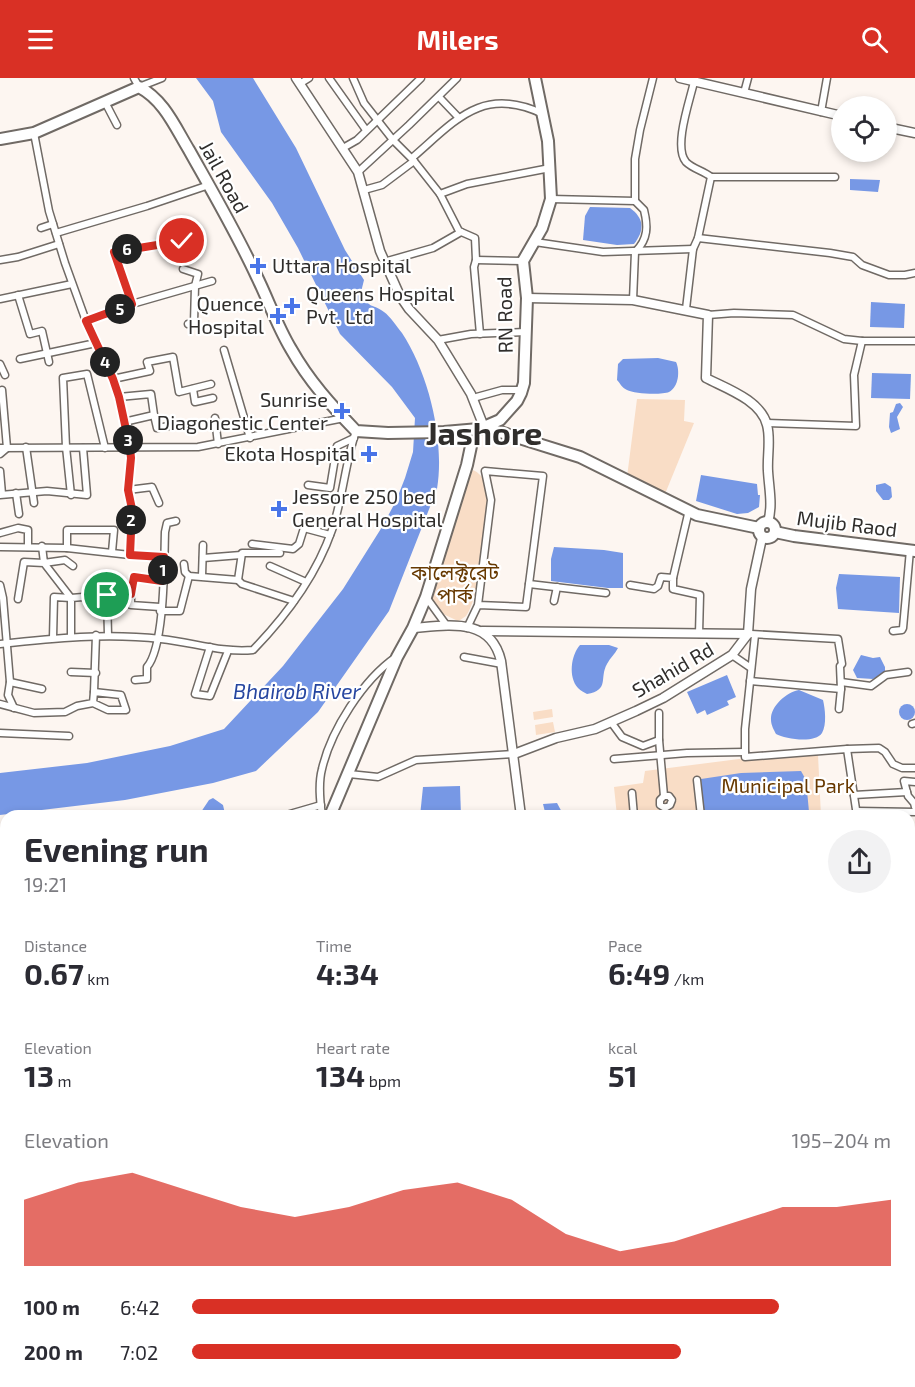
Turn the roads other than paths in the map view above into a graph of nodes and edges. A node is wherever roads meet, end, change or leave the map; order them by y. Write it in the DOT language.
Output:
graph roads {
  1 [pos="162,78"];
  2 [pos="309,78"];
  3 [pos="329,78"];
  4 [pos="353,78"];
  5 [pos="421,78"];
  6 [pos="457,78"];
  7 [pos="535,78"];
  8 [pos="653,78"];
  9 [pos="680,78"];
  10 [pos="748,78"];
  11 [pos="827,78"];
  12 [pos="299,80"];
  13 [pos="694,82"];
  14 [pos="136,83"];
  15 [pos="744,93"];
  16 [pos="439,97"];
  17 [pos="105,102"];
  18 [pos="821,111"];
  19 [pos="831,113"];
  20 [pos="543,115"];
  21 [pos="459,118"];
  22 [pos="376,120"];
  23 [pos="117,125"];
  24 [pos="897,129"];
  25 [pos="366,130"];
  26 [pos="34,133"];
  27 [pos="915,133"];
  28 [pos="0,139"];
  29 [pos="393,140"];
  30 [pos="343,148"];
  31 [pos="413,159"];
  32 [pos="550,168"];
  33 [pos="358,172"];
  34 [pos="711,177"];
  35 [pos="836,177"];
  36 [pos="209,185"];
  37 [pos="364,190"];
  38 [pos="440,194"];
  39 [pos="551,199"];
  40 [pos="635,201"];
  41 [pos="53,224"];
  42 [pos="41,228"];
  43 [pos="461,232"];
  44 [pos="56,233"];
  45 [pos="698,238"];
  46 [pos="182,241"];
  47 [pos="535,242"];
  48 [pos="59,244"];
  49 [pos="693,249"];
  50 [pos="635,252"];
  51 [pos="0,260"];
  52 [pos="476,260"];
  53 [pos="523,261"];
  54 [pos="384,262"];
  55 [pos="183,269"];
  56 [pos="915,273"];
  57 [pos="212,281"];
  58 [pos="72,284"];
  59 [pos="195,286"];
  60 [pos="18,295"];
  61 [pos="526,298"];
  62 [pos="0,299"];
  63 [pos="633,300"];
  64 [pos="132,304"];
  65 [pos="686,309"];
  66 [pos="708,315"];
  67 [pos="86,321"];
  68 [pos="188,324"];
  69 [pos="525,332"];
  70 [pos="480,334"];
  71 [pos="438,340"];
  72 [pos="915,341"];
  73 [pos="862,342"];
  74 [pos="96,343"];
  75 [pos="224,350"];
  76 [pos="47,354"];
  77 [pos="20,359"];
  78 [pos="49,362"];
  79 [pos="0,364"];
  80 [pos="4,375"];
  81 [pos="113,379"];
  82 [pos="211,384"];
  83 [pos="193,389"];
  84 [pos="2,390"];
  85 [pos="522,390"];
  86 [pos="119,397"];
  87 [pos="213,398"];
  88 [pos="473,398"];
  89 [pos="2,401"];
  90 [pos="154,415"];
  91 [pos="215,418"];
  92 [pos="344,418"];
  93 [pos="124,422"];
  94 [pos="767,423"];
  95 [pos="181,424"];
  96 [pos="481,428"];
  97 [pos="355,434"];
  98 [pos="250,438"];
  99 [pos="218,444"];
  100 [pos="471,446"];
  101 [pos="26,447"];
  102 [pos="66,447"];
  103 [pos="3,448"];
  104 [pos="83,448"];
  105 [pos="105,448"];
  106 [pos="130,448"];
  107 [pos="0,454"];
  108 [pos="0,471"];
  109 [pos="308,484"];
  110 [pos="128,490"];
  111 [pos="31,492"];
  112 [pos="16,493"];
  113 [pos="1,495"];
  114 [pos="70,495"];
  115 [pos="34,503"];
  116 [pos="159,503"];
  117 [pos="689,510"];
  118 [pos="19,514"];
  119 [pos="176,521"];
  120 [pos="763,529"];
  121 [pos="3,532"];
  122 [pos="330,535"];
  123 [pos="252,544"];
  124 [pos="203,545"];
  125 [pos="42,546"];
  126 [pos="4,547"];
  127 [pos="28,547"];
  128 [pos="67,548"];
  129 [pos="913,550"];
  130 [pos="112,552"];
  131 [pos="280,553"];
  132 [pos="130,555"];
  133 [pos="242,555"];
  134 [pos="164,557"];
  135 [pos="203,558"];
  136 [pos="44,562"];
  137 [pos="184,564"];
  138 [pos="73,566"];
  139 [pos="270,566"];
  140 [pos="189,576"];
  141 [pos="202,576"];
  142 [pos="673,578"];
  143 [pos="238,580"];
  144 [pos="162,581"];
  145 [pos="306,582"];
  146 [pos="529,584"];
  147 [pos="0,585"];
  148 [pos="630,585"];
  149 [pos="557,587"];
  150 [pos="606,593"];
  151 [pos="131,594"];
  152 [pos="107,595"];
  153 [pos="426,597"];
  154 [pos="70,598"];
  155 [pos="18,599"];
  156 [pos="294,601"];
  157 [pos="554,601"];
  158 [pos="478,605"];
  159 [pos="160,609"];
  160 [pos="2,619"];
  161 [pos="415,622"];
  162 [pos="447,626"];
  163 [pos="468,628"];
  164 [pos="482,631"];
  165 [pos="893,631"];
  166 [pos="699,634"];
  167 [pos="751,634"];
  168 [pos="96,635"];
  169 [pos="108,635"];
  170 [pos="71,636"];
  171 [pos="53,638"];
  172 [pos="158,638"];
  173 [pos="3,644"];
  174 [pos="210,647"];
  175 [pos="228,651"];
  176 [pos="732,655"];
  177 [pos="397,657"];
  178 [pos="464,657"];
  179 [pos="502,664"];
  180 [pos="751,668"];
  181 [pos="71,672"];
  182 [pos="908,672"];
  183 [pos="96,673"];
  184 [pos="0,678"];
  185 [pos="10,679"];
  186 [pos="135,680"];
  187 [pos="750,681"];
  188 [pos="841,685"];
  189 [pos="42,689"];
  190 [pos="94,692"];
  191 [pos="93,703"];
  192 [pos="0,704"];
  193 [pos="14,708"];
  194 [pos="839,710"];
  195 [pos="659,713"];
  196 [pos="611,722"];
  197 [pos="0,733"];
  198 [pos="69,736"];
  199 [pos="658,740"];
  200 [pos="847,749"];
  201 [pos="745,752"];
  202 [pos="514,754"];
  203 [pos="660,755"];
  204 [pos="614,759"];
  205 [pos="915,768"];
  206 [pos="349,774"];
  207 [pos="697,780"];
  208 [pos="915,782"];
  209 [pos="907,792"];
  210 [pos="632,793"];
  211 [pos="854,795"];
  212 [pos="321,805"];
  213 [pos="915,807"];
  214 [pos="304,810"];
  215 [pos="321,810"];
  216 [pos="333,810"];
  217 [pos="520,810"];
  218 [pos="633,810"];
  219 [pos="665,810"];
  220 [pos="700,810"];
  221 [pos="856,810"];
  1 -- 14 [label="street"];
  2 -- 12 [label="street"];
  3 -- 25 [label="street"];
  4 -- 22 [label="street"];
  5 -- 22 [label="street"];
  6 -- 16 [label="street"];
  7 -- 20 [label="highway, RN Road"];
  8 -- 40 [label="street"];
  9 -- 13 [label="street"];
  10 -- 15 [label="street"];
  11 -- 18 [label="street"];
  12 -- 30 [label="street"];
  13 -- 15 [label="street"];
  13 -- 34 [label="street"];
  14 -- 17 [label="highway"];
  14 -- 36 [label="highway, Jail Road"];
  15 -- 18 [label="street"];
  16 -- 21 [label="street"];
  16 -- 29 [label="street"];
  17 -- 23 [label="street"];
  17 -- 26 [label="highway"];
  18 -- 19 [label="street"];
  20 -- 21 [label="street"];
  20 -- 32 [label="highway, RN Road"];
  21 -- 31 [label="street"];
  22 -- 25 [label="street"];
  22 -- 29 [label="street"];
  24 -- 27 [label="street"];
  25 -- 30 [label="street"];
  26 -- 28 [label="highway"];
  26 -- 41 [label="street"];
  29 -- 31 [label="street"];
  29 -- 33 [label="street"];
  30 -- 33 [label="street"];
  31 -- 37 [label="street"];
  31 -- 38 [label="street"];
  32 -- 38 [label="street"];
  32 -- 39 [label="highway, RN Road"];
  33 -- 37 [label="street"];
  34 -- 35 [label="street"];
  34 -- 45 [label="street"];
  36 -- 44 [label="street"];
  36 -- 92 [label="highway, Jail Road"];
  37 -- 54 [label="street"];
  38 -- 43 [label="street"];
  39 -- 40 [label="street"];
  39 -- 47 [label="highway, RN Road"];
  40 -- 50 [label="street"];
  41 -- 42 [label="street"];
  41 -- 44 [label="street"];
  43 -- 52 [label="street"];
  43 -- 54 [label="street"];
  44 -- 48 [label="street"];
  45 -- 49 [label="street"];
  45 -- 56 [label="street"];
  46 -- 64 [label="street"];
  47 -- 50 [label="street"];
  47 -- 53 [label="highway, RN Road"];
  48 -- 51 [label="street"];
  48 -- 58 [label="street"];
  49 -- 50 [label="street"];
  49 -- 65 [label="street"];
  50 -- 63 [label="street"];
  52 -- 53 [label="street"];
  52 -- 70 [label="street"];
  53 -- 61 [label="highway, RN Road"];
  54 -- 71 [label="street"];
  55 -- 59 [label="street"];
  57 -- 59 [label="street"];
  58 -- 60 [label="street"];
  58 -- 67 [label="street"];
  59 -- 64 [label="street"];
  59 -- 68 [label="street"];
  60 -- 62 [label="street"];
  60 -- 76 [label="street"];
  61 -- 63 [label="street"];
  61 -- 69 [label="highway, RN Road"];
  63 -- 65 [label="street"];
  64 -- 67 [label="street"];
  65 -- 66 [label="street"];
  66 -- 73 [label="street"];
  66 -- 94 [label="street"];
  67 -- 74 [label="street"];
  69 -- 70 [label="street"];
  69 -- 85 [label="highway, RN Road"];
  70 -- 71 [label="street"];
  71 -- 88 [label="street"];
  72 -- 73 [label="street"];
  73 -- 94 [label="street"];
  74 -- 76 [label="street"];
  74 -- 81 [label="street"];
  75 -- 98 [label="street"];
  76 -- 77 [label="street"];
  76 -- 78 [label="street"];
  79 -- 80 [label="street"];
  81 -- 83 [label="street"];
  81 -- 86 [label="street"];
  82 -- 83 [label="street"];
  83 -- 87 [label="street"];
  84 -- 89 [label="street"];
  85 -- 88 [label="street"];
  85 -- 96 [label="highway"];
  86 -- 90 [label="street"];
  86 -- 93 [label="street"];
  88 -- 96 [label="street"];
  89 -- 103 [label="street"];
  90 -- 93 [label="street"];
  90 -- 95 [label="street"];
  91 -- 99 [label="street"];
  92 -- 97 [label="highway, Jail Road"];
  92 -- 98 [label="street"];
  93 -- 106 [label="street"];
  94 -- 120 [label="street"];
  96 -- 97 [label="highway"];
  96 -- 100 [label="highway"];
  96 -- 117 [label="highway"];
  97 -- 109 [label="street"];
  97 -- 122 [label="street"];
  98 -- 99 [label="street"];
  99 -- 106 [label="street"];
  100 -- 153 [label="highway"];
  100 -- 161 [label="highway"];
  101 -- 102 [label="street"];
  101 -- 103 [label="street"];
  101 -- 111 [label="street"];
  102 -- 104 [label="street"];
  102 -- 105 [label="street"];
  102 -- 114 [label="street"];
  103 -- 107 [label="street"];
  104 -- 105 [label="street"];
  104 -- 114 [label="street"];
  105 -- 106 [label="street"];
  106 -- 110 [label="street"];
  108 -- 113 [label="street"];
  110 -- 116 [label="street"];
  110 -- 132 [label="street"];
  111 -- 112 [label="street"];
  111 -- 114 [label="street"];
  111 -- 115 [label="street"];
  112 -- 113 [label="street"];
  112 -- 118 [label="street"];
  117 -- 120 [label="highway"];
  117 -- 142 [label="street"];
  119 -- 134 [label="street"];
  120 -- 129 [label="highway, Mujib Raod"];
  120 -- 167 [label="street"];
  121 -- 126 [label="street"];
  121 -- 127 [label="street"];
  122 -- 123 [label="street"];
  122 -- 145 [label="street"];
  124 -- 135 [label="street"];
  125 -- 127 [label="street"];
  125 -- 128 [label="street"];
  125 -- 136 [label="street"];
  126 -- 127 [label="street"];
  128 -- 130 [label="street"];
  128 -- 130 [label="street"];
  129 -- 165 [label="street"];
  130 -- 132 [label="street"];
  131 -- 133 [label="street"];
  132 -- 134 [label="street"];
  133 -- 135 [label="street"];
  133 -- 143 [label="street"];
  134 -- 144 [label="street"];
  135 -- 141 [label="street"];
  136 -- 138 [label="street"];
  136 -- 154 [label="street"];
  136 -- 155 [label="street"];
  137 -- 140 [label="street"];
  139 -- 145 [label="street"];
  140 -- 141 [label="street"];
  140 -- 159 [label="street"];
  141 -- 143 [label="street"];
  142 -- 148 [label="street"];
  142 -- 166 [label="street"];
  143 -- 156 [label="street"];
  144 -- 151 [label="street"];
  144 -- 159 [label="street"];
  145 -- 156 [label="street"];
  146 -- 149 [label="street"];
  146 -- 158 [label="street"];
  146 -- 158 [label="street"];
  147 -- 160 [label="street"];
  149 -- 150 [label="street"];
  149 -- 157 [label="street"];
  151 -- 152 [label="street"];
  151 -- 159 [label="street"];
  152 -- 154 [label="street"];
  152 -- 169 [label="street"];
  153 -- 161 [label="highway"];
  153 -- 162 [label="street"];
  154 -- 170 [label="street"];
  154 -- 171 [label="street"];
  156 -- 175 [label="street"];
  158 -- 163 [label="street"];
  159 -- 172 [label="street"];
  160 -- 173 [label="street"];
  161 -- 162 [label="street"];
  161 -- 177 [label="highway"];
  162 -- 163 [label="street"];
  163 -- 164 [label="street"];
  164 -- 166 [label="street"];
  164 -- 179 [label="street"];
  166 -- 167 [label="street"];
  167 -- 176 [label="street, Shahid Rd"];
  167 -- 180 [label="street"];
  167 -- 188 [label="street"];
  168 -- 169 [label="street"];
  168 -- 170 [label="street"];
  168 -- 183 [label="street"];
  169 -- 172 [label="street"];
  170 -- 171 [label="street"];
  171 -- 173 [label="street"];
  172 -- 174 [label="street"];
  172 -- 186 [label="street"];
  173 -- 185 [label="street"];
  174 -- 175 [label="street"];
  174 -- 175 [label="street"];
  176 -- 180 [label="street"];
  176 -- 196 [label="street, Shahid Rd"];
  177 -- 206 [label="highway"];
  177 -- 212 [label="street"];
  178 -- 179 [label="street"];
  179 -- 202 [label="street"];
  180 -- 187 [label="street"];
  181 -- 183 [label="street"];
  182 -- 188 [label="street"];
  183 -- 190 [label="street"];
  184 -- 185 [label="street"];
  185 -- 189 [label="street"];
  185 -- 193 [label="street"];
  187 -- 188 [label="street"];
  187 -- 201 [label="street"];
  188 -- 194 [label="street"];
  190 -- 191 [label="street"];
  190 -- 191 [label="street"];
  191 -- 193 [label="street"];
  192 -- 193 [label="street"];
  195 -- 199 [label="street"];
  196 -- 199 [label="street"];
  196 -- 202 [label="street, Shahid Rd"];
  197 -- 198 [label="street"];
  199 -- 203 [label="street"];
  200 -- 201 [label="street"];
  200 -- 205 [label="street"];
  200 -- 211 [label="street"];
  201 -- 203 [label="street"];
  202 -- 206 [label="street"];
  202 -- 217 [label="street"];
  203 -- 204 [label="street"];
  203 -- 219 [label="street"];
  206 -- 216 [label="highway"];
  207 -- 220 [label="street"];
  208 -- 209 [label="street"];
  209 -- 211 [label="street"];
  209 -- 213 [label="street"];
  210 -- 218 [label="street"];
  211 -- 221 [label="street"];
  212 -- 214 [label="street"];
  212 -- 215 [label="street"];
}
